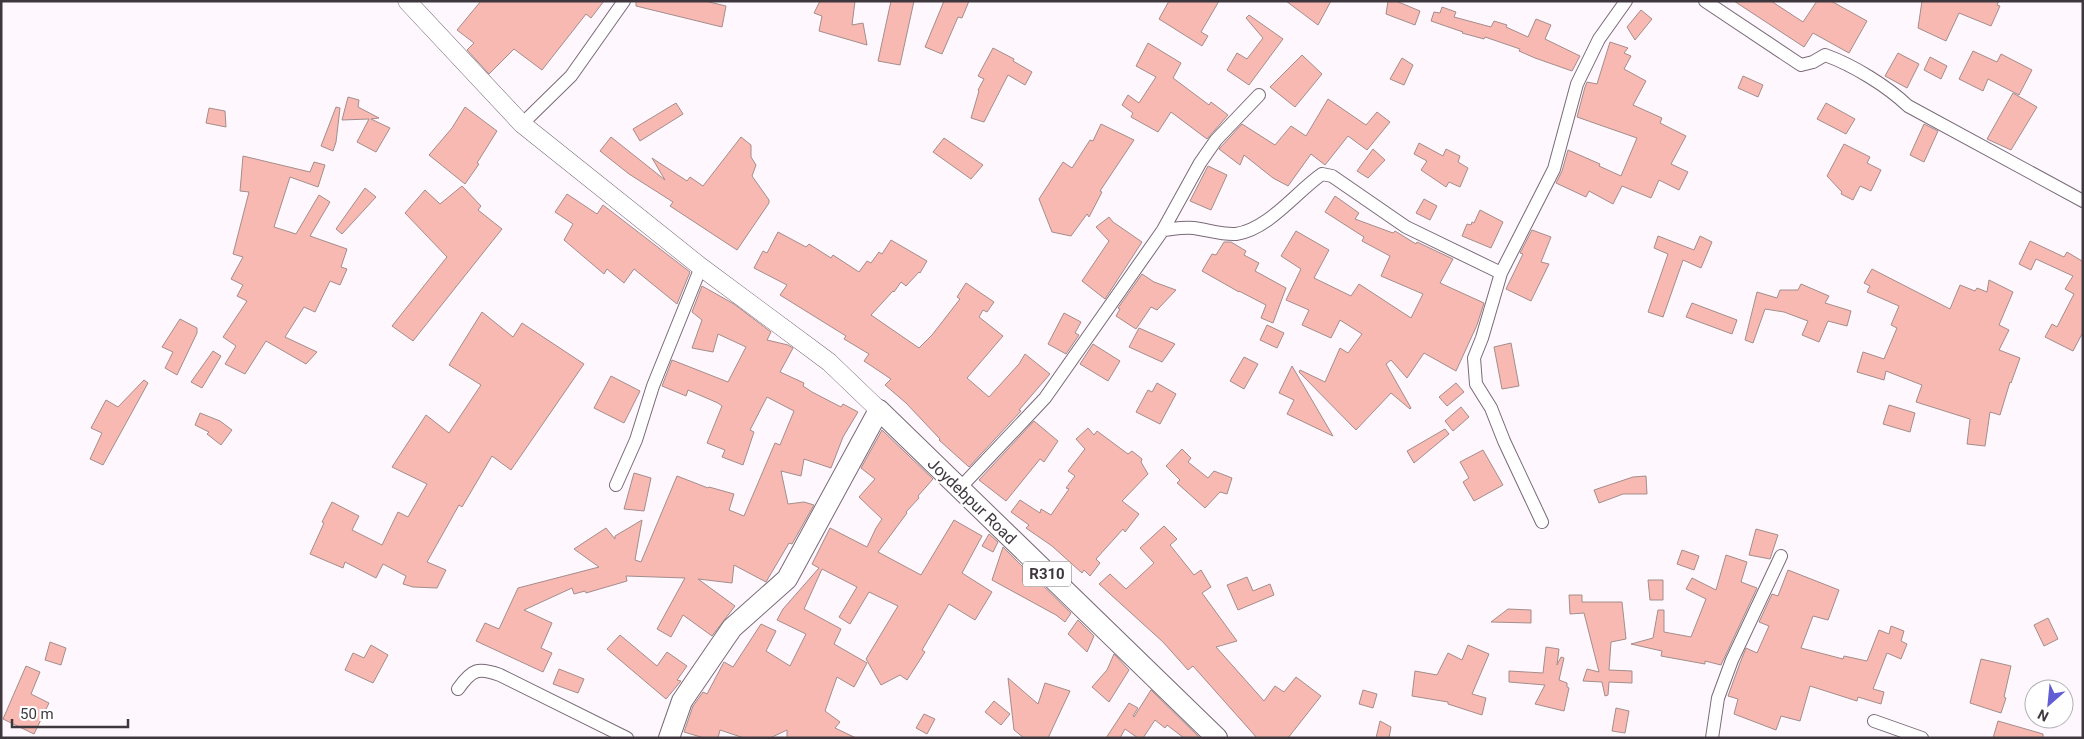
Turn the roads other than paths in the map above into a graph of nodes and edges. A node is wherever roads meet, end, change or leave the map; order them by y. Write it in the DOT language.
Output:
graph roads {
  1 [pos="407,1"];
  2 [pos="624,1"];
  3 [pos="1626,1"];
  4 [pos="1705,1"];
  5 [pos="1259,95"];
  6 [pos="522,124"];
  7 [pos="2083,201"];
  8 [pos="1163,230"];
  9 [pos="701,267"];
  10 [pos="1500,273"];
  11 [pos="879,410"];
  12 [pos="616,485"];
  13 [pos="959,489"];
  14 [pos="1542,522"];
  15 [pos="1781,556"];
  16 [pos="458,689"];
  17 [pos="1874,721"];
  18 [pos="627,738"];
  19 [pos="669,738"];
  20 [pos="1217,738"];
  21 [pos="1712,738"];
  22 [pos="1922,738"];
  1 -- 6 [label="street"];
  2 -- 6 [label="street"];
  3 -- 10 [label="street"];
  4 -- 7 [label="street"];
  5 -- 8 [label="street"];
  6 -- 9 [label="street"];
  8 -- 10 [label="street"];
  8 -- 13 [label="street"];
  9 -- 11 [label="street"];
  9 -- 12 [label="street"];
  10 -- 14 [label="street"];
  11 -- 13 [label="main road, Joydebpur Road / R310"];
  11 -- 19 [label="main road"];
  13 -- 20 [label="main road, Joydebpur Road / R310"];
  15 -- 21 [label="street"];
  16 -- 18 [label="street"];
  17 -- 22 [label="street"];
}
